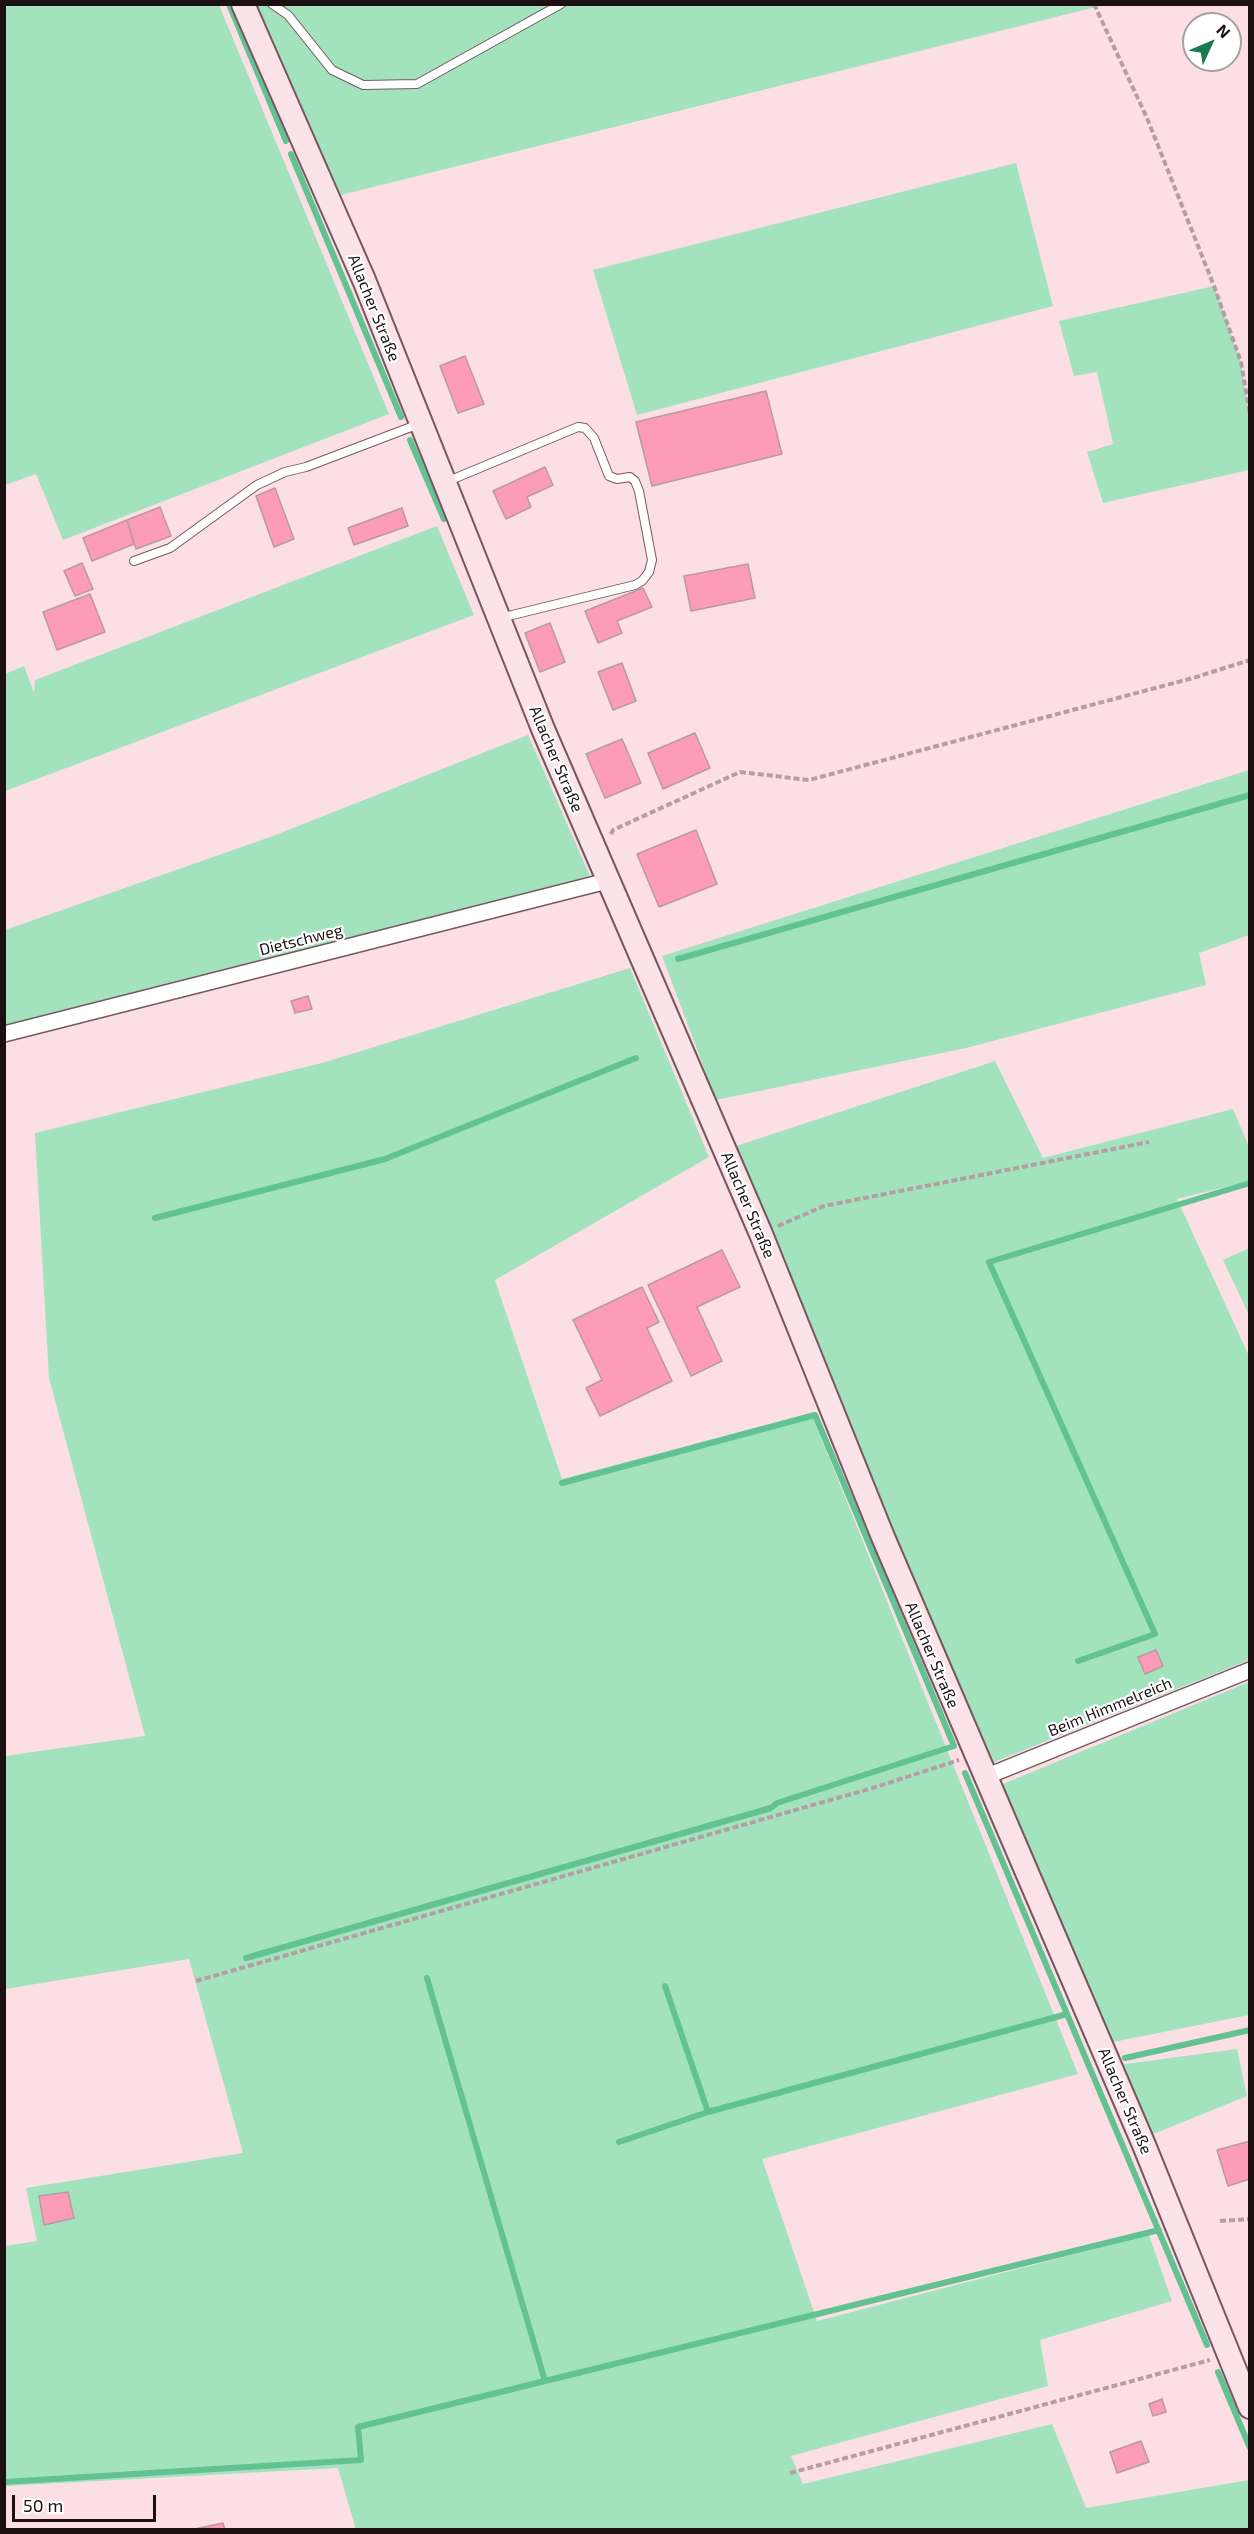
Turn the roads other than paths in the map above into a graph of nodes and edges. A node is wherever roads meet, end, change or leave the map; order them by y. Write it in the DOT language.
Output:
graph roads {
  1 [pos="243,4"];
  2 [pos="272,4"];
  3 [pos="561,4"];
  4 [pos="421,423"];
  5 [pos="444,482"];
  6 [pos="134,561"];
  7 [pos="498,618"];
  8 [pos="607,881"];
  9 [pos="4,1034"];
  10 [pos="1250,1670"];
  11 [pos="985,1777"];
  12 [pos="1250,2407"];
  1 -- 4 [label="street, Allacher Straße"];
  2 -- 3 [label="lane"];
  4 -- 5 [label="street, Allacher Straße"];
  4 -- 6 [label="lane"];
  5 -- 7 [label="street, Allacher Straße"];
  5 -- 7 [label="lane"];
  7 -- 8 [label="street, Allacher Straße"];
  8 -- 9 [label="street, Dietschweg"];
  8 -- 11 [label="street, Allacher Straße"];
  10 -- 11 [label="street, Beim Himmelreich"];
  11 -- 12 [label="street, Allacher Straße"];
}
